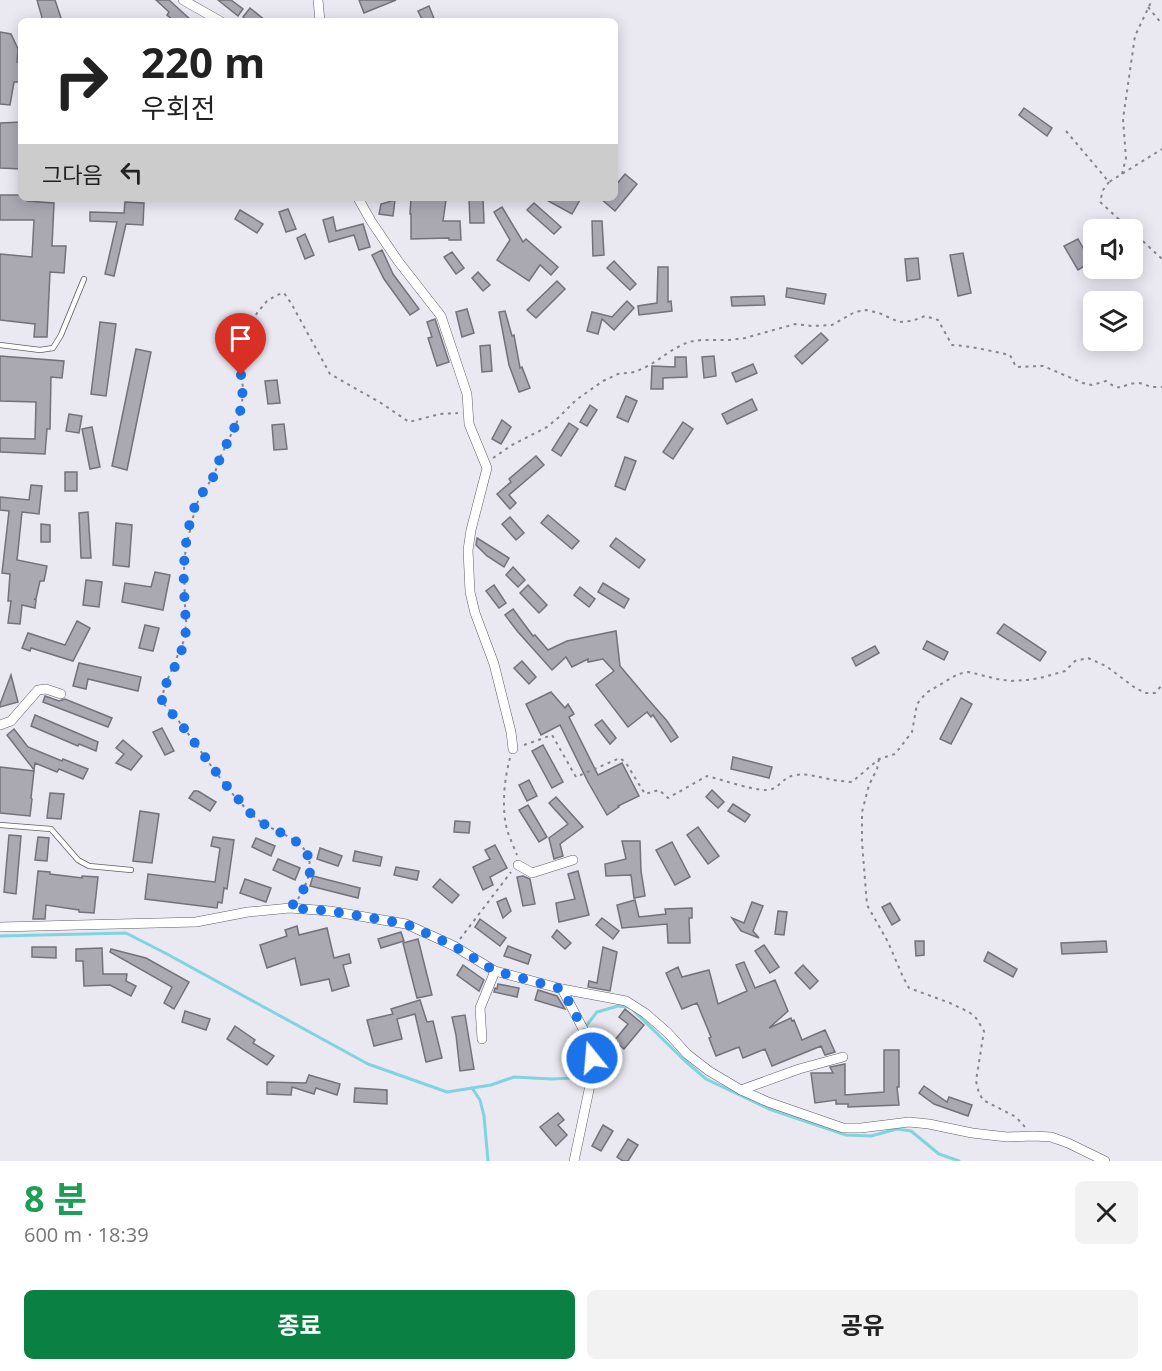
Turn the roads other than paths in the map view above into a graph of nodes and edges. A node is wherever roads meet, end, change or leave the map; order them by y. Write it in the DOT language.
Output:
graph roads {
  1 [pos="183,0"];
  2 [pos="318,0"];
  3 [pos="214,18"];
  4 [pos="320,18"];
  5 [pos="360,201"];
  6 [pos="84,279"];
  7 [pos="0,345"];
  8 [pos="61,694"];
  9 [pos="0,725"];
  10 [pos="513,749"];
  11 [pos="0,825"];
  12 [pos="573,860"];
  13 [pos="518,865"];
  14 [pos="130,870"];
  15 [pos="0,927"];
  16 [pos="495,971"];
  17 [pos="562,989"];
  18 [pos="482,1039"];
  19 [pos="843,1057"];
  20 [pos="741,1090"];
  21 [pos="574,1161"];
  22 [pos="1105,1161"];
  1 -- 3 [label="street"];
  2 -- 4 [label="street"];
  5 -- 10 [label="street"];
  6 -- 7 [label="lane"];
  8 -- 9 [label="street"];
  11 -- 14 [label="lane"];
  12 -- 13 [label="street"];
  15 -- 16 [label="street"];
  16 -- 17 [label="street"];
  16 -- 18 [label="street"];
  17 -- 20 [label="street"];
  17 -- 21 [label="street"];
  19 -- 20 [label="street"];
  20 -- 22 [label="street"];
}
